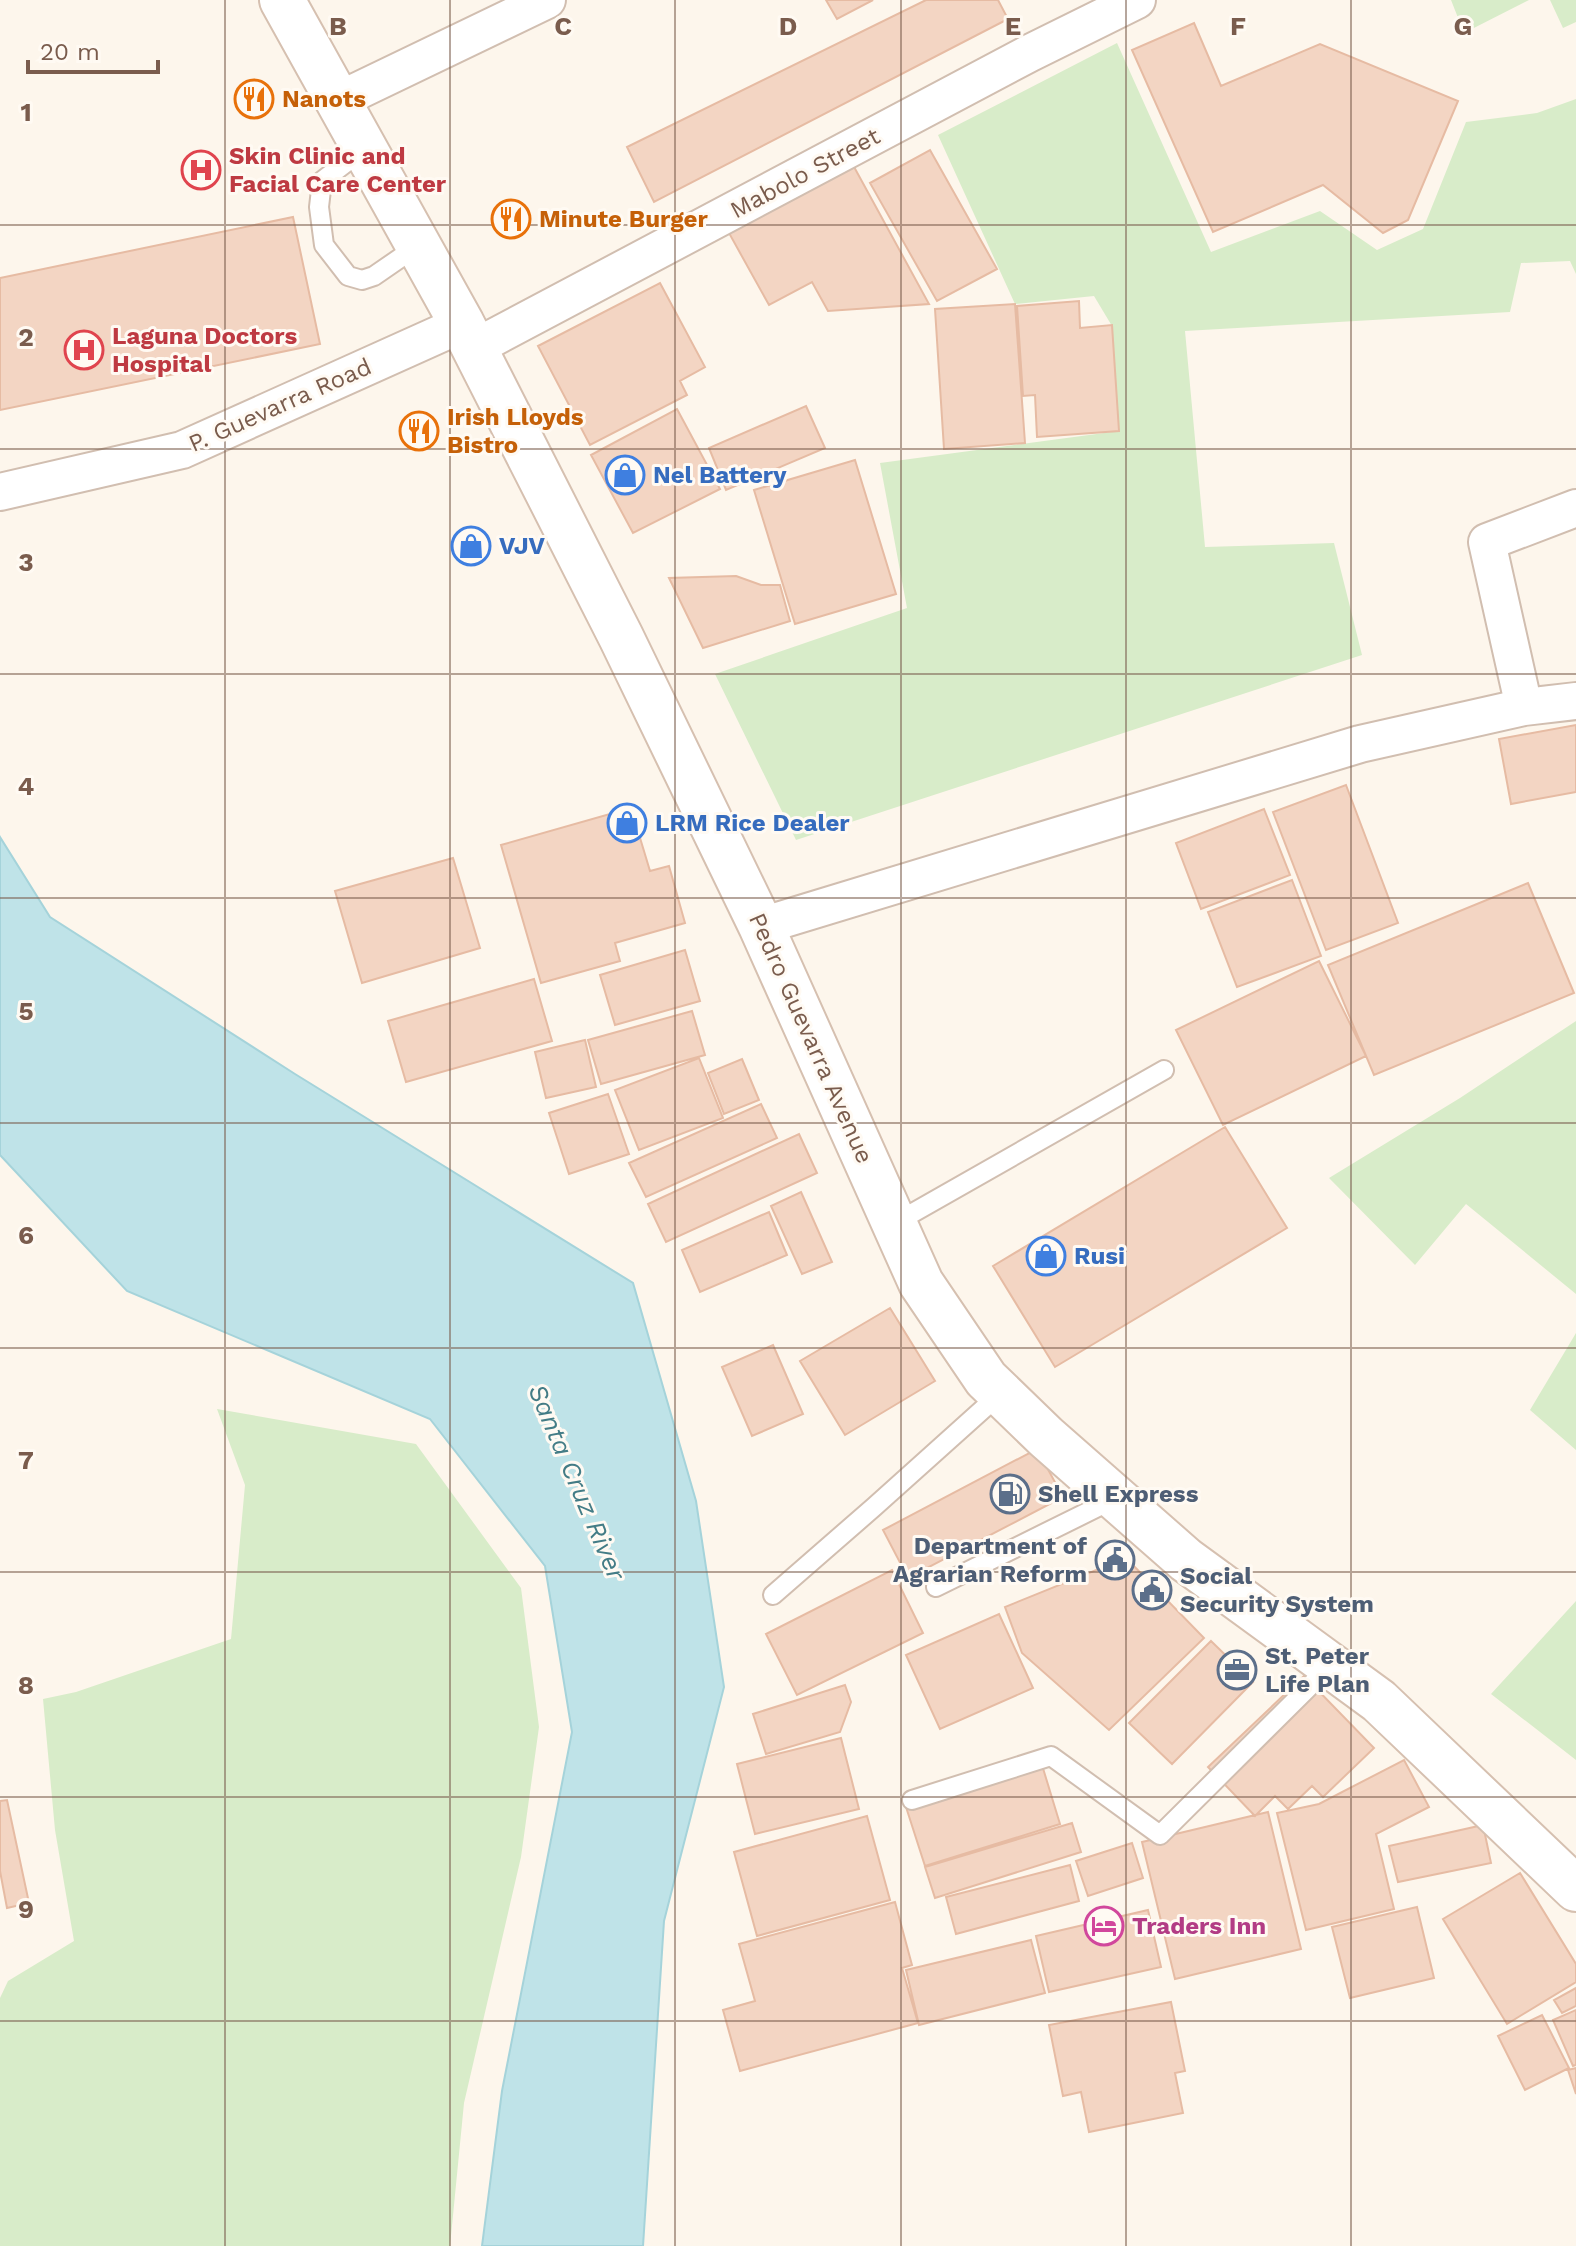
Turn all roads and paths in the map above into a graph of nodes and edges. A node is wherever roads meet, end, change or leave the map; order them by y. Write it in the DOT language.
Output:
graph roads {
  1 [pos="282,0"];
  2 [pos="547,0"];
  3 [pos="1137,0"];
  4 [pos="337,101"];
  5 [pos="365,148"];
  6 [pos="419,245"];
  7 [pos="468,336"];
  8 [pos="0,492"];
  9 [pos="1576,508"];
  10 [pos="1576,701"];
  11 [pos="1524,707"];
  12 [pos="761,926"];
  13 [pos="1164,1070"];
  14 [pos="894,1224"];
  15 [pos="1001,1393"];
  16 [pos="1116,1498"];
  17 [pos="936,1587"];
  18 [pos="773,1595"];
  19 [pos="1329,1667"];
  20 [pos="912,1800"];
  21 [pos="1576,1889"];
  1 -- 4 [label="main road, Pedro Guevarra Avenue"];
  2 -- 4 [label="street"];
  3 -- 7 [label="street, Mabolo Street"];
  4 -- 5 [label="main road, Pedro Guevarra Avenue"];
  5 -- 6 [label="main road, Pedro Guevarra Avenue"];
  5 -- 6 [label="lane"];
  6 -- 7 [label="main road, Pedro Guevarra Avenue"];
  7 -- 8 [label="street, P. Guevarra Road"];
  7 -- 12 [label="main road, Pedro Guevarra Avenue"];
  9 -- 11 [label="street"];
  10 -- 11 [label="street"];
  11 -- 12 [label="street"];
  12 -- 14 [label="main road, Pedro Guevarra Avenue"];
  13 -- 14 [label="lane"];
  14 -- 15 [label="main road, Pedro Guevarra Avenue"];
  15 -- 16 [label="main road, Pedro Guevarra Avenue"];
  15 -- 18 [label="lane"];
  16 -- 17 [label="lane"];
  16 -- 19 [label="main road, Pedro Guevarra Avenue"];
  19 -- 20 [label="lane"];
  19 -- 21 [label="main road, Pedro Guevarra Avenue"];
}
